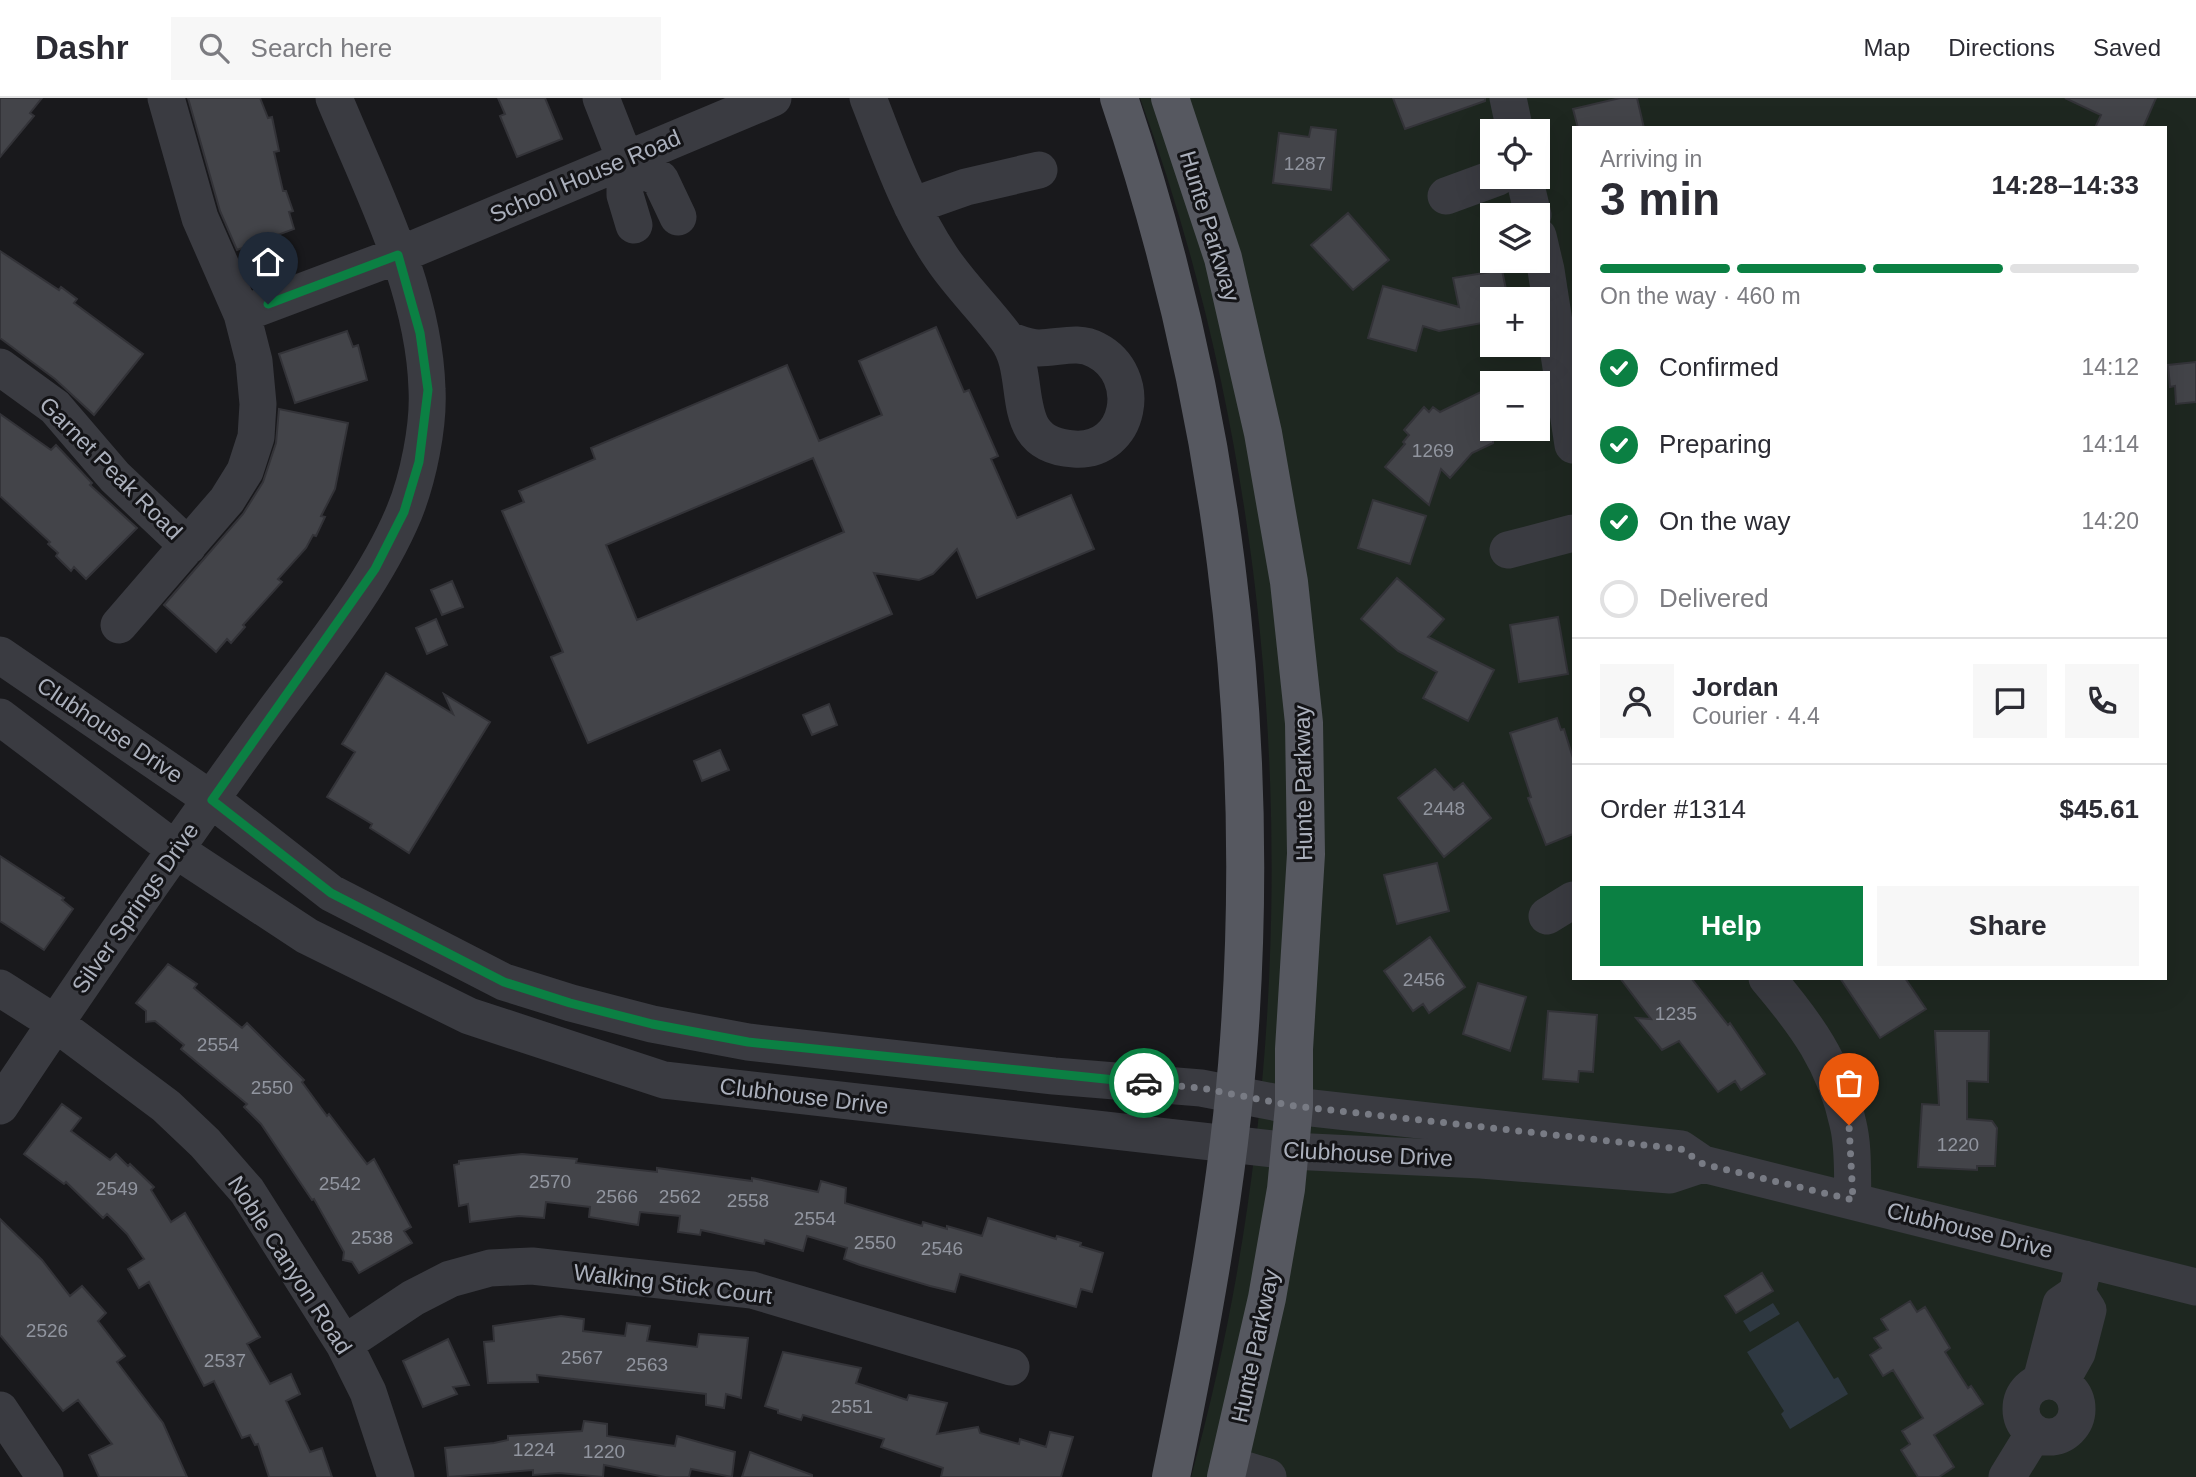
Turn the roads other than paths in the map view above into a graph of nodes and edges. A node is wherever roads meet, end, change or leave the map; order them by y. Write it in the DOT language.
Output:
graph roads {
  1 [pos="166,98"];
  2 [pos="334,98"];
  3 [pos="601,98"];
  4 [pos="773,98"];
  5 [pos="868,98"];
  6 [pos="1118,98"];
  7 [pos="1170,98"];
  8 [pos="1508,98"];
  9 [pos="1512,119"];
  10 [pos="625,159"];
  11 [pos="1039,170"];
  12 [pos="1480,184"];
  13 [pos="1446,196"];
  14 [pos="912,206"];
  15 [pos="678,217"];
  16 [pos="634,225"];
  17 [pos="398,255"];
  18 [pos="1546,273"];
  19 [pos="242,314"];
  20 [pos="1008,340"];
  21 [pos="0,367"];
  22 [pos="1572,439"];
  23 [pos="1572,533"];
  24 [pos="188,546"];
  25 [pos="1508,550"];
  26 [pos="119,625"];
  27 [pos="0,655"];
  28 [pos="0,717"];
  29 [pos="212,800"];
  30 [pos="176,850"];
  31 [pos="1769,980"];
  32 [pos="0,988"];
  33 [pos="55,1023"];
  34 [pos="1232,1097"];
  35 [pos="1294,1106"];
  36 [pos="0,1107"];
  37 [pos="1229,1142"];
  38 [pos="1290,1151"];
  39 [pos="1703,1164"];
  40 [pos="1853,1200"];
  41 [pos="2081,1276"];
  42 [pos="2196,1287"];
  43 [pos="344,1344"];
  44 [pos="1011,1367"];
  45 [pos="0,1410"];
  46 [pos="1227,1471"];
  47 [pos="45,1477"];
  48 [pos="396,1477"];
  49 [pos="1171,1477"];
  50 [pos="1268,1477"];
  51 [pos="2007,1477"];
  1 -- 19 [label="street"];
  2 -- 17 [label="street, Silver Springs Drive"];
  3 -- 10 [label="street"];
  4 -- 10 [label="street, School House Road"];
  5 -- 14 [label="street"];
  6 -- 34 [label="main road, Hunte Parkway"];
  7 -- 35 [label="main road, Hunte Parkway"];
  8 -- 9 [label="street"];
  10 -- 15 [label="street"];
  10 -- 16 [label="street"];
  10 -- 17 [label="street, School House Road"];
  11 -- 14 [label="street"];
  12 -- 13 [label="street"];
  14 -- 20 [label="street"];
  17 -- 19 [label="street, School House Road"];
  17 -- 29 [label="street, Silver Springs Drive"];
  18 -- 22 [label="street"];
  19 -- 24 [label="street"];
  21 -- 24 [label="street, Garnet Peak Road"];
  23 -- 25 [label="street"];
  24 -- 26 [label="street"];
  27 -- 29 [label="street, Clubhouse Drive"];
  28 -- 30 [label="street, Clubhouse Drive"];
  29 -- 30 [label="street, Silver Springs Drive"];
  29 -- 34 [label="street, Clubhouse Drive"];
  30 -- 33 [label="street, Silver Springs Drive"];
  30 -- 37 [label="street, Clubhouse Drive"];
  31 -- 40 [label="street"];
  32 -- 33 [label="street, Noble Canyon Road"];
  33 -- 36 [label="street, Silver Springs Drive"];
  33 -- 43 [label="street, Noble Canyon Road"];
  34 -- 35 [label="street, Clubhouse Drive"];
  34 -- 37 [label="main road, Hunte Parkway"];
  35 -- 38 [label="main road, Hunte Parkway"];
  35 -- 39 [label="street, Clubhouse Drive"];
  37 -- 38 [label="street, Clubhouse Drive"];
  37 -- 49 [label="main road, Hunte Parkway"];
  38 -- 39 [label="street, Clubhouse Drive"];
  38 -- 46 [label="main road, Hunte Parkway"];
  39 -- 40 [label="street, Clubhouse Drive"];
  40 -- 41 [label="street, Clubhouse Drive"];
  41 -- 42 [label="street, Clubhouse Drive"];
  41 -- 51 [label="street"];
  43 -- 44 [label="street, Walking Stick Court"];
  43 -- 48 [label="street, Noble Canyon Road"];
  45 -- 47 [label="street"];
  46 -- 50 [label="street"];
}
